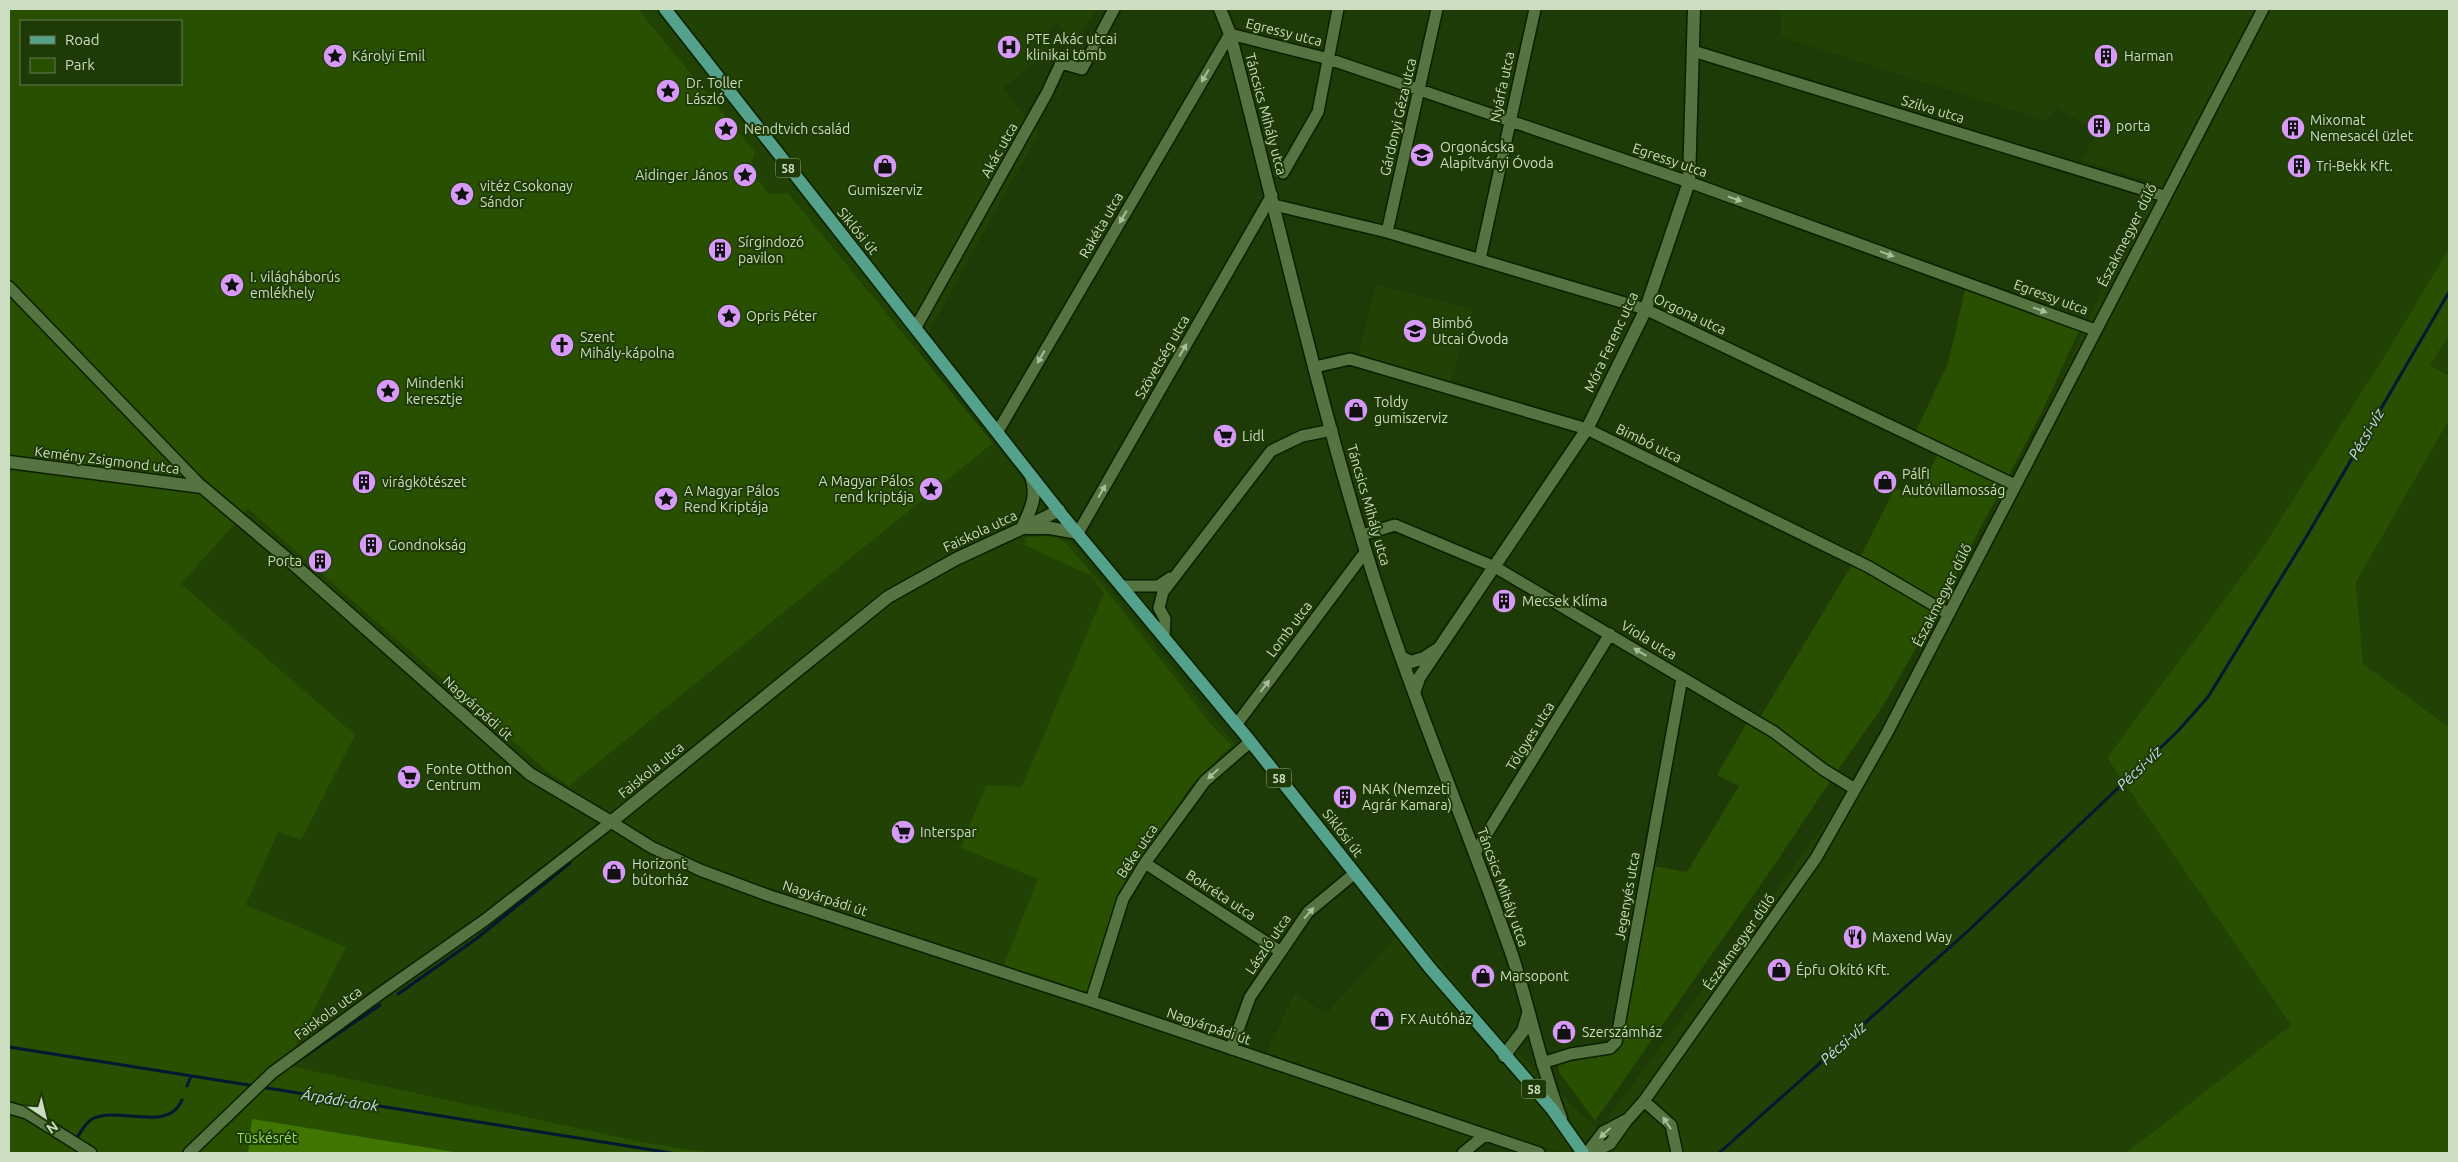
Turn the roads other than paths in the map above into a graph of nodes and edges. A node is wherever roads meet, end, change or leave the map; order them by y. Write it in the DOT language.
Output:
graph roads {
  1 [pos="665,9"];
  2 [pos="672,9"];
  3 [pos="1114,9"];
  4 [pos="1220,9"];
  5 [pos="1338,9"];
  6 [pos="1438,9"];
  7 [pos="1535,9"];
  8 [pos="1694,9"];
  9 [pos="2263,9"];
  10 [pos="677,24"];
  11 [pos="1230,34"];
  12 [pos="1693,51"];
  13 [pos="1329,59"];
  14 [pos="1420,91"];
  15 [pos="1510,120"];
  16 [pos="1283,173"];
  17 [pos="1689,182"];
  18 [pos="2164,196"];
  19 [pos="1273,200"];
  20 [pos="1387,232"];
  21 [pos="1480,258"];
  22 [pos="9,287"];
  23 [pos="1645,309"];
  24 [pos="916,327"];
  25 [pos="2095,330"];
  26 [pos="1315,367"];
  27 [pos="1587,429"];
  28 [pos="1332,430"];
  29 [pos="998,431"];
  30 [pos="9,462"];
  31 [pos="1029,472"];
  32 [pos="2015,485"];
  33 [pos="202,487"];
  34 [pos="1059,510"];
  35 [pos="1022,528"];
  36 [pos="1078,533"];
  37 [pos="1362,535"];
  38 [pos="1366,551"];
  39 [pos="1186,563"];
  40 [pos="1495,567"];
  41 [pos="1122,586"];
  42 [pos="1949,614"];
  43 [pos="1610,634"];
  44 [pos="1164,638"];
  45 [pos="1440,647"];
  46 [pos="1401,657"];
  47 [pos="1682,678"];
  48 [pos="1414,693"];
  49 [pos="1236,725"];
  50 [pos="1250,742"];
  51 [pos="1855,789"];
  52 [pos="611,822"];
  53 [pos="1475,854"];
  54 [pos="1145,863"];
  55 [pos="1355,873"];
  56 [pos="1281,952"];
  57 [pos="1525,1000"];
  58 [pos="1090,1001"];
  59 [pos="1231,1049"];
  60 [pos="1504,1056"];
  61 [pos="1542,1063"];
  62 [pos="1644,1100"];
  63 [pos="9,1108"];
  64 [pos="1628,1119"];
  65 [pos="1563,1123"];
  66 [pos="1484,1135"];
  67 [pos="91,1153"];
  68 [pos="189,1153"];
  69 [pos="1463,1153"];
  70 [pos="1539,1153"];
  71 [pos="1583,1153"];
  72 [pos="1587,1153"];
  73 [pos="1591,1153"];
  74 [pos="1677,1153"];
  1 -- 10 [label="main road, Siklósi út / 58"];
  2 -- 10 [label="street"];
  3 -- 24 [label="street, Akác utca"];
  4 -- 11 [label="street, Táncsics Mihály utca"];
  5 -- 13 [label="street"];
  6 -- 14 [label="street, Gárdonyi Géza utca"];
  7 -- 15 [label="street, Nyárfa utca"];
  8 -- 12 [label="street, Móra Ferenc utca"];
  9 -- 18 [label="street, Északmegyer dűlő"];
  10 -- 24 [label="main road, Siklósi út / 58"];
  11 -- 13 [label="street, Egressy utca"];
  11 -- 19 [label="street, Táncsics Mihály utca"];
  11 -- 29 [label="street, Rakéta utca, one-way"];
  12 -- 17 [label="street, Móra Ferenc utca"];
  12 -- 18 [label="street, Szilva utca"];
  13 -- 14 [label="street, Egressy utca"];
  13 -- 16 [label="street"];
  14 -- 15 [label="street, Egressy utca"];
  14 -- 20 [label="street, Gárdonyi Géza utca"];
  15 -- 17 [label="street, Egressy utca"];
  15 -- 21 [label="street, Nyárfa utca"];
  17 -- 23 [label="street, Móra Ferenc utca"];
  17 -- 25 [label="street, Egressy utca, one-way"];
  18 -- 25 [label="street, Északmegyer dűlő"];
  19 -- 20 [label="street, Orgona utca"];
  19 -- 26 [label="street, Táncsics Mihály utca"];
  36 -- 19 [label="street, Szövetség utca, one-way"];
  20 -- 21 [label="street, Orgona utca"];
  21 -- 23 [label="street, Orgona utca"];
  22 -- 33 [label="street"];
  23 -- 27 [label="street, Móra Ferenc utca"];
  23 -- 32 [label="street, Orgona utca"];
  24 -- 29 [label="main road, Siklósi út / 58"];
  25 -- 32 [label="street, Északmegyer dűlő"];
  26 -- 27 [label="street, Bimbó utca"];
  26 -- 28 [label="street, Táncsics Mihály utca"];
  27 -- 40 [label="street, Móra Ferenc utca"];
  27 -- 42 [label="street, Bimbó utca"];
  28 -- 37 [label="street, Táncsics Mihály utca"];
  28 -- 39 [label="street"];
  29 -- 31 [label="main road, Siklósi út / 58"];
  30 -- 33 [label="street, Kemény Zsigmond utca"];
  31 -- 34 [label="main road, 58"];
  31 -- 35 [label="street"];
  32 -- 42 [label="street, Északmegyer dűlő"];
  33 -- 52 [label="street, Nagyárpádi út"];
  34 -- 35 [label="street, Faiskola utca"];
  34 -- 36 [label="main road, 58"];
  35 -- 36 [label="street"];
  35 -- 52 [label="street, Faiskola utca"];
  36 -- 41 [label="main road, Siklósi út / 58"];
  37 -- 38 [label="street, Táncsics Mihály utca"];
  37 -- 40 [label="street, Viola utca"];
  38 -- 46 [label="street, Táncsics Mihály utca"];
  49 -- 38 [label="street, Lomb utca, one-way"];
  39 -- 41 [label="street"];
  39 -- 44 [label="street"];
  40 -- 43 [label="street, Viola utca"];
  40 -- 45 [label="street, Móra Ferenc utca"];
  41 -- 44 [label="main road, Siklósi út / 58"];
  42 -- 51 [label="street, Északmegyer dűlő"];
  47 -- 43 [label="street, Viola utca, one-way"];
  43 -- 53 [label="street, Tölgyes utca"];
  44 -- 49 [label="main road, Siklósi út / 58"];
  45 -- 46 [label="street, Móra Ferenc utca"];
  45 -- 48 [label="street, Móra Ferenc utca"];
  46 -- 48 [label="street, Táncsics Mihály utca"];
  47 -- 51 [label="street, Viola utca"];
  47 -- 61 [label="street, Jegenyés utca"];
  48 -- 53 [label="street, Táncsics Mihály utca"];
  49 -- 50 [label="main road, Siklósi út / 58"];
  50 -- 54 [label="street, Béke utca, one-way"];
  50 -- 55 [label="main road, Siklósi út / 58"];
  51 -- 62 [label="street, Északmegyer dűlő"];
  52 -- 58 [label="street, Nagyárpádi út"];
  52 -- 68 [label="street, Faiskola utca"];
  53 -- 57 [label="street, Táncsics Mihály utca"];
  54 -- 56 [label="street, Bokréta utca"];
  54 -- 58 [label="street, Béke utca"];
  56 -- 55 [label="street, László utca, one-way"];
  55 -- 60 [label="main road, Siklósi út / 58"];
  56 -- 59 [label="street, László utca"];
  57 -- 60 [label="street, Táncsics Mihály utca"];
  57 -- 61 [label="street, Táncsics Mihály utca"];
  58 -- 59 [label="street, Nagyárpádi út"];
  59 -- 66 [label="street, Nagyárpádi út"];
  60 -- 65 [label="main road, Siklósi út / 58"];
  61 -- 65 [label="street, Táncsics Mihály utca"];
  62 -- 64 [label="street, Északmegyer dűlő"];
  74 -- 62 [label="street, one-way"];
  63 -- 67 [label="street"];
  64 -- 72 [label="street, Északmegyer dűlő, one-way"];
  64 -- 73 [label="street"];
  65 -- 71 [label="main road, Siklósi út / 58"];
  66 -- 69 [label="street"];
  66 -- 70 [label="street, Nagyárpádi út"];
}
